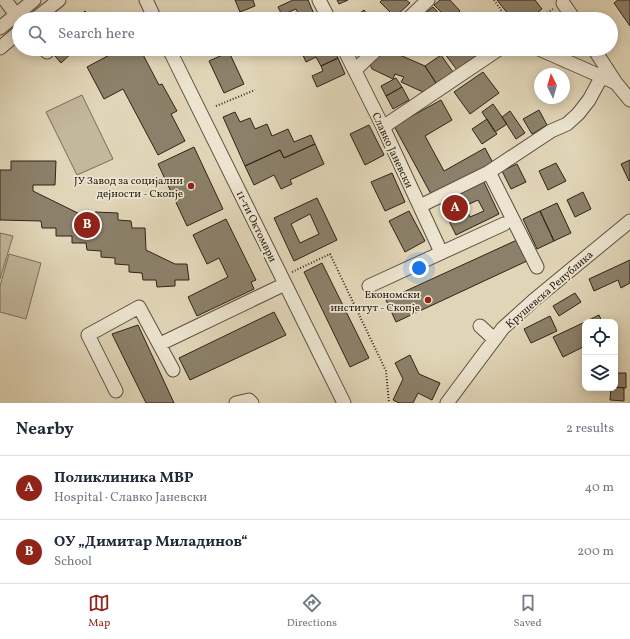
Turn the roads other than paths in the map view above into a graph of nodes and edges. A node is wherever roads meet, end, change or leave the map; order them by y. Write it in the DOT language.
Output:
graph roads {
  1 [pos="5,0"];
  2 [pos="68,0"];
  3 [pos="141,0"];
  4 [pos="319,0"];
  5 [pos="428,0"];
  6 [pos="31,2"];
  7 [pos="56,2"];
  8 [pos="563,3"];
  9 [pos="150,10"];
  10 [pos="14,12"];
  11 [pos="19,12"];
  12 [pos="44,12"];
  13 [pos="325,12"];
  14 [pos="415,12"];
  15 [pos="569,12"];
  16 [pos="12,18"];
  17 [pos="0,28"];
  18 [pos="12,38"];
  19 [pos="0,48"];
  20 [pos="174,56"];
  21 [pos="347,56"];
  22 [pos="369,56"];
  23 [pos="489,56"];
  24 [pos="555,56"];
  25 [pos="599,56"];
  26 [pos="354,70"];
  27 [pos="602,76"];
  28 [pos="616,83"];
  29 [pos="630,100"];
  30 [pos="383,127"];
  31 [pos="489,172"];
  32 [pos="420,206"];
  33 [pos="630,221"];
  34 [pos="504,224"];
  35 [pos="630,225"];
  36 [pos="618,231"];
  37 [pos="441,252"];
  38 [pos="536,267"];
  39 [pos="289,278"];
  40 [pos="369,286"];
  41 [pos="480,326"];
  42 [pos="494,339"];
  43 [pos="160,344"];
  44 [pos="173,370"];
  45 [pos="116,391"];
  46 [pos="343,401"];
  47 [pos="449,402"];
  48 [pos="236,403"];
  49 [pos="252,403"];
  1 -- 10 [label="street"];
  2 -- 7 [label="street"];
  3 -- 9 [label="street"];
  4 -- 13 [label="street"];
  5 -- 14 [label="street"];
  6 -- 11 [label="street"];
  7 -- 12 [label="street"];
  8 -- 15 [label="street"];
  16 -- 17 [label="street"];
  18 -- 19 [label="street"];
  20 -- 39 [label="street, 11-ти Октомври"];
  21 -- 26 [label="street, Славко Јаневски"];
  22 -- 26 [label="street"];
  23 -- 30 [label="street"];
  24 -- 27 [label="street"];
  25 -- 28 [label="street"];
  26 -- 30 [label="street, Славко Јаневски"];
  27 -- 28 [label="street"];
  27 -- 31 [label="street"];
  28 -- 29 [label="street"];
  30 -- 32 [label="street, Славко Јаневски"];
  31 -- 32 [label="street"];
  31 -- 38 [label="street"];
  32 -- 37 [label="street, Славко Јаневски"];
  33 -- 36 [label="street, Крушевска Република"];
  34 -- 37 [label="street"];
  35 -- 36 [label="street"];
  36 -- 42 [label="street, Крушевска Република"];
  37 -- 40 [label="street"];
  39 -- 43 [label="street"];
  39 -- 46 [label="street, 11-ти Октомври"];
  41 -- 42 [label="street"];
  42 -- 47 [label="street, Крушевска Република"];
  43 -- 44 [label="street"];
  43 -- 45 [label="street"];
  48 -- 49 [label="street"];
}
